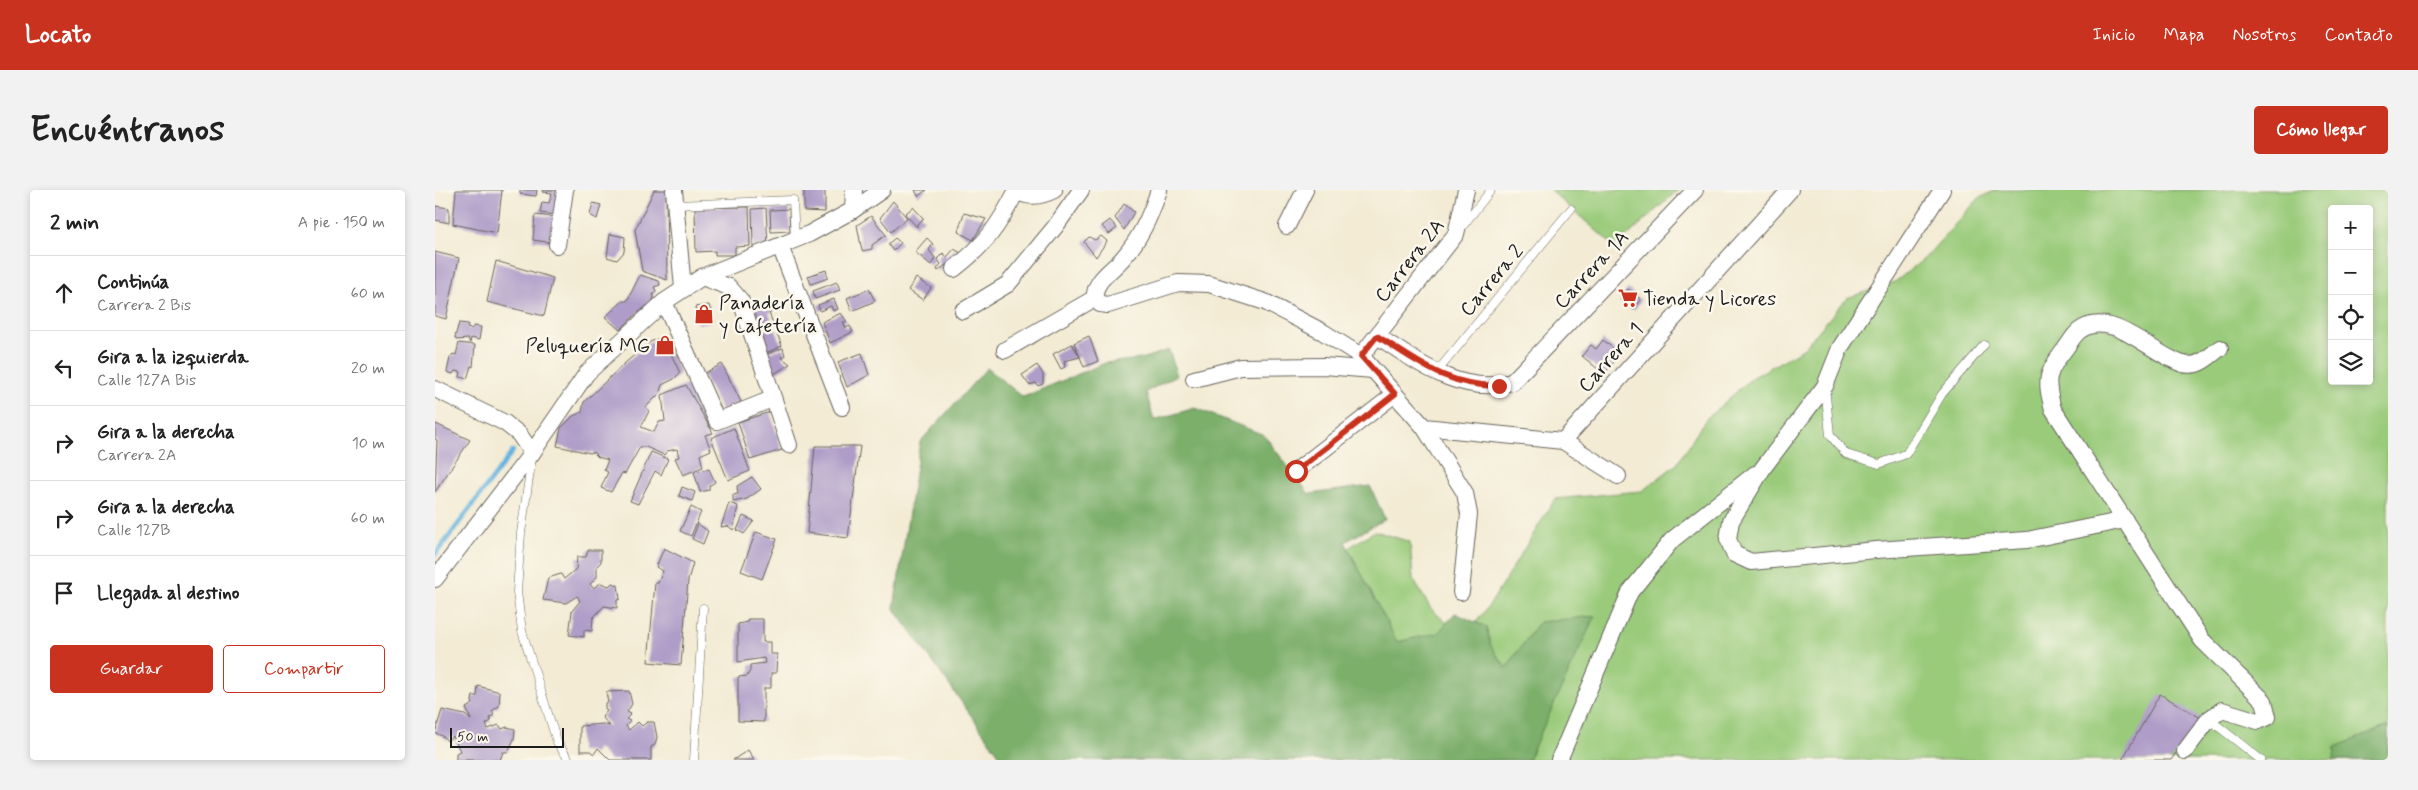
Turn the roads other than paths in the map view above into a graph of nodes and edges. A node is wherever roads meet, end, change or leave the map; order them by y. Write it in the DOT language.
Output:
graph roads {
  1 [pos="565,190"];
  2 [pos="854,190"];
  3 [pos="882,190"];
  4 [pos="1017,190"];
  5 [pos="1054,190"];
  6 [pos="1081,190"];
  7 [pos="1159,190"];
  8 [pos="1305,190"];
  9 [pos="1467,190"];
  10 [pos="1491,190"];
  11 [pos="1695,190"];
  12 [pos="1790,190"];
  13 [pos="1942,190"];
  14 [pos="675,198"];
  15 [pos="1571,209"];
  16 [pos="853,210"];
  17 [pos="1287,226"];
  18 [pos="1456,234"];
  19 [pos="788,243"];
  20 [pos="557,245"];
  21 [pos="954,269"];
  22 [pos="702,276"];
  23 [pos="683,288"];
  24 [pos="1095,298"];
  25 [pos="664,302"];
  26 [pos="963,311"];
  27 [pos="1377,336"];
  28 [pos="1984,345"];
  29 [pos="2220,348"];
  30 [pos="1005,350"];
  31 [pos="1361,356"];
  32 [pos="1373,370"];
  33 [pos="1436,373"];
  34 [pos="1194,379"];
  35 [pos="1825,386"];
  36 [pos="435,389"];
  37 [pos="1395,394"];
  38 [pos="772,399"];
  39 [pos="842,407"];
  40 [pos="1424,427"];
  41 [pos="1563,440"];
  42 [pos="789,445"];
  43 [pos="532,452"];
  44 [pos="1763,468"];
  45 [pos="1296,471"];
  46 [pos="1618,476"];
  47 [pos="2125,520"];
  48 [pos="435,579"];
  49 [pos="1461,592"];
  50 [pos="703,608"];
  51 [pos="2209,719"];
  52 [pos="2185,751"];
  53 [pos="569,760"];
  54 [pos="694,760"];
  55 [pos="1559,760"];
  56 [pos="2261,760"];
  1 -- 20 [label="street"];
  2 -- 16 [label="street"];
  3 -- 16 [label="street"];
  4 -- 5 [label="street"];
  4 -- 21 [label="street"];
  6 -- 26 [label="street"];
  7 -- 24 [label="street"];
  8 -- 17 [label="street"];
  9 -- 18 [label="street"];
  10 -- 18 [label="lane, Carrera 2A"];
  11 -- 33 [label="street, Carrera 1A"];
  12 -- 41 [label="street, Carrera 1"];
  13 -- 35 [label="street"];
  14 -- 19 [label="lane"];
  14 -- 23 [label="street"];
  15 -- 33 [label="lane, Carrera 2"];
  16 -- 19 [label="street"];
  18 -- 27 [label="street, Carrera 2A"];
  19 -- 22 [label="street"];
  19 -- 39 [label="street"];
  22 -- 23 [label="street"];
  22 -- 38 [label="street"];
  23 -- 25 [label="street"];
  24 -- 30 [label="street"];
  24 -- 31 [label="street"];
  25 -- 38 [label="street"];
  25 -- 43 [label="street"];
  27 -- 31 [label="street, Carrera 2A"];
  27 -- 33 [label="street"];
  28 -- 35 [label="lane"];
  29 -- 47 [label="street"];
  31 -- 32 [label="street"];
  32 -- 34 [label="street"];
  32 -- 37 [label="street"];
  35 -- 44 [label="street"];
  36 -- 43 [label="street"];
  37 -- 40 [label="street"];
  37 -- 45 [label="street"];
  38 -- 42 [label="street"];
  40 -- 41 [label="street"];
  40 -- 49 [label="street"];
  41 -- 46 [label="street"];
  43 -- 48 [label="street"];
  43 -- 53 [label="lane"];
  44 -- 47 [label="street"];
  44 -- 55 [label="street"];
  47 -- 51 [label="street"];
  50 -- 54 [label="lane"];
  51 -- 52 [label="street"];
  51 -- 56 [label="lane"];
}
